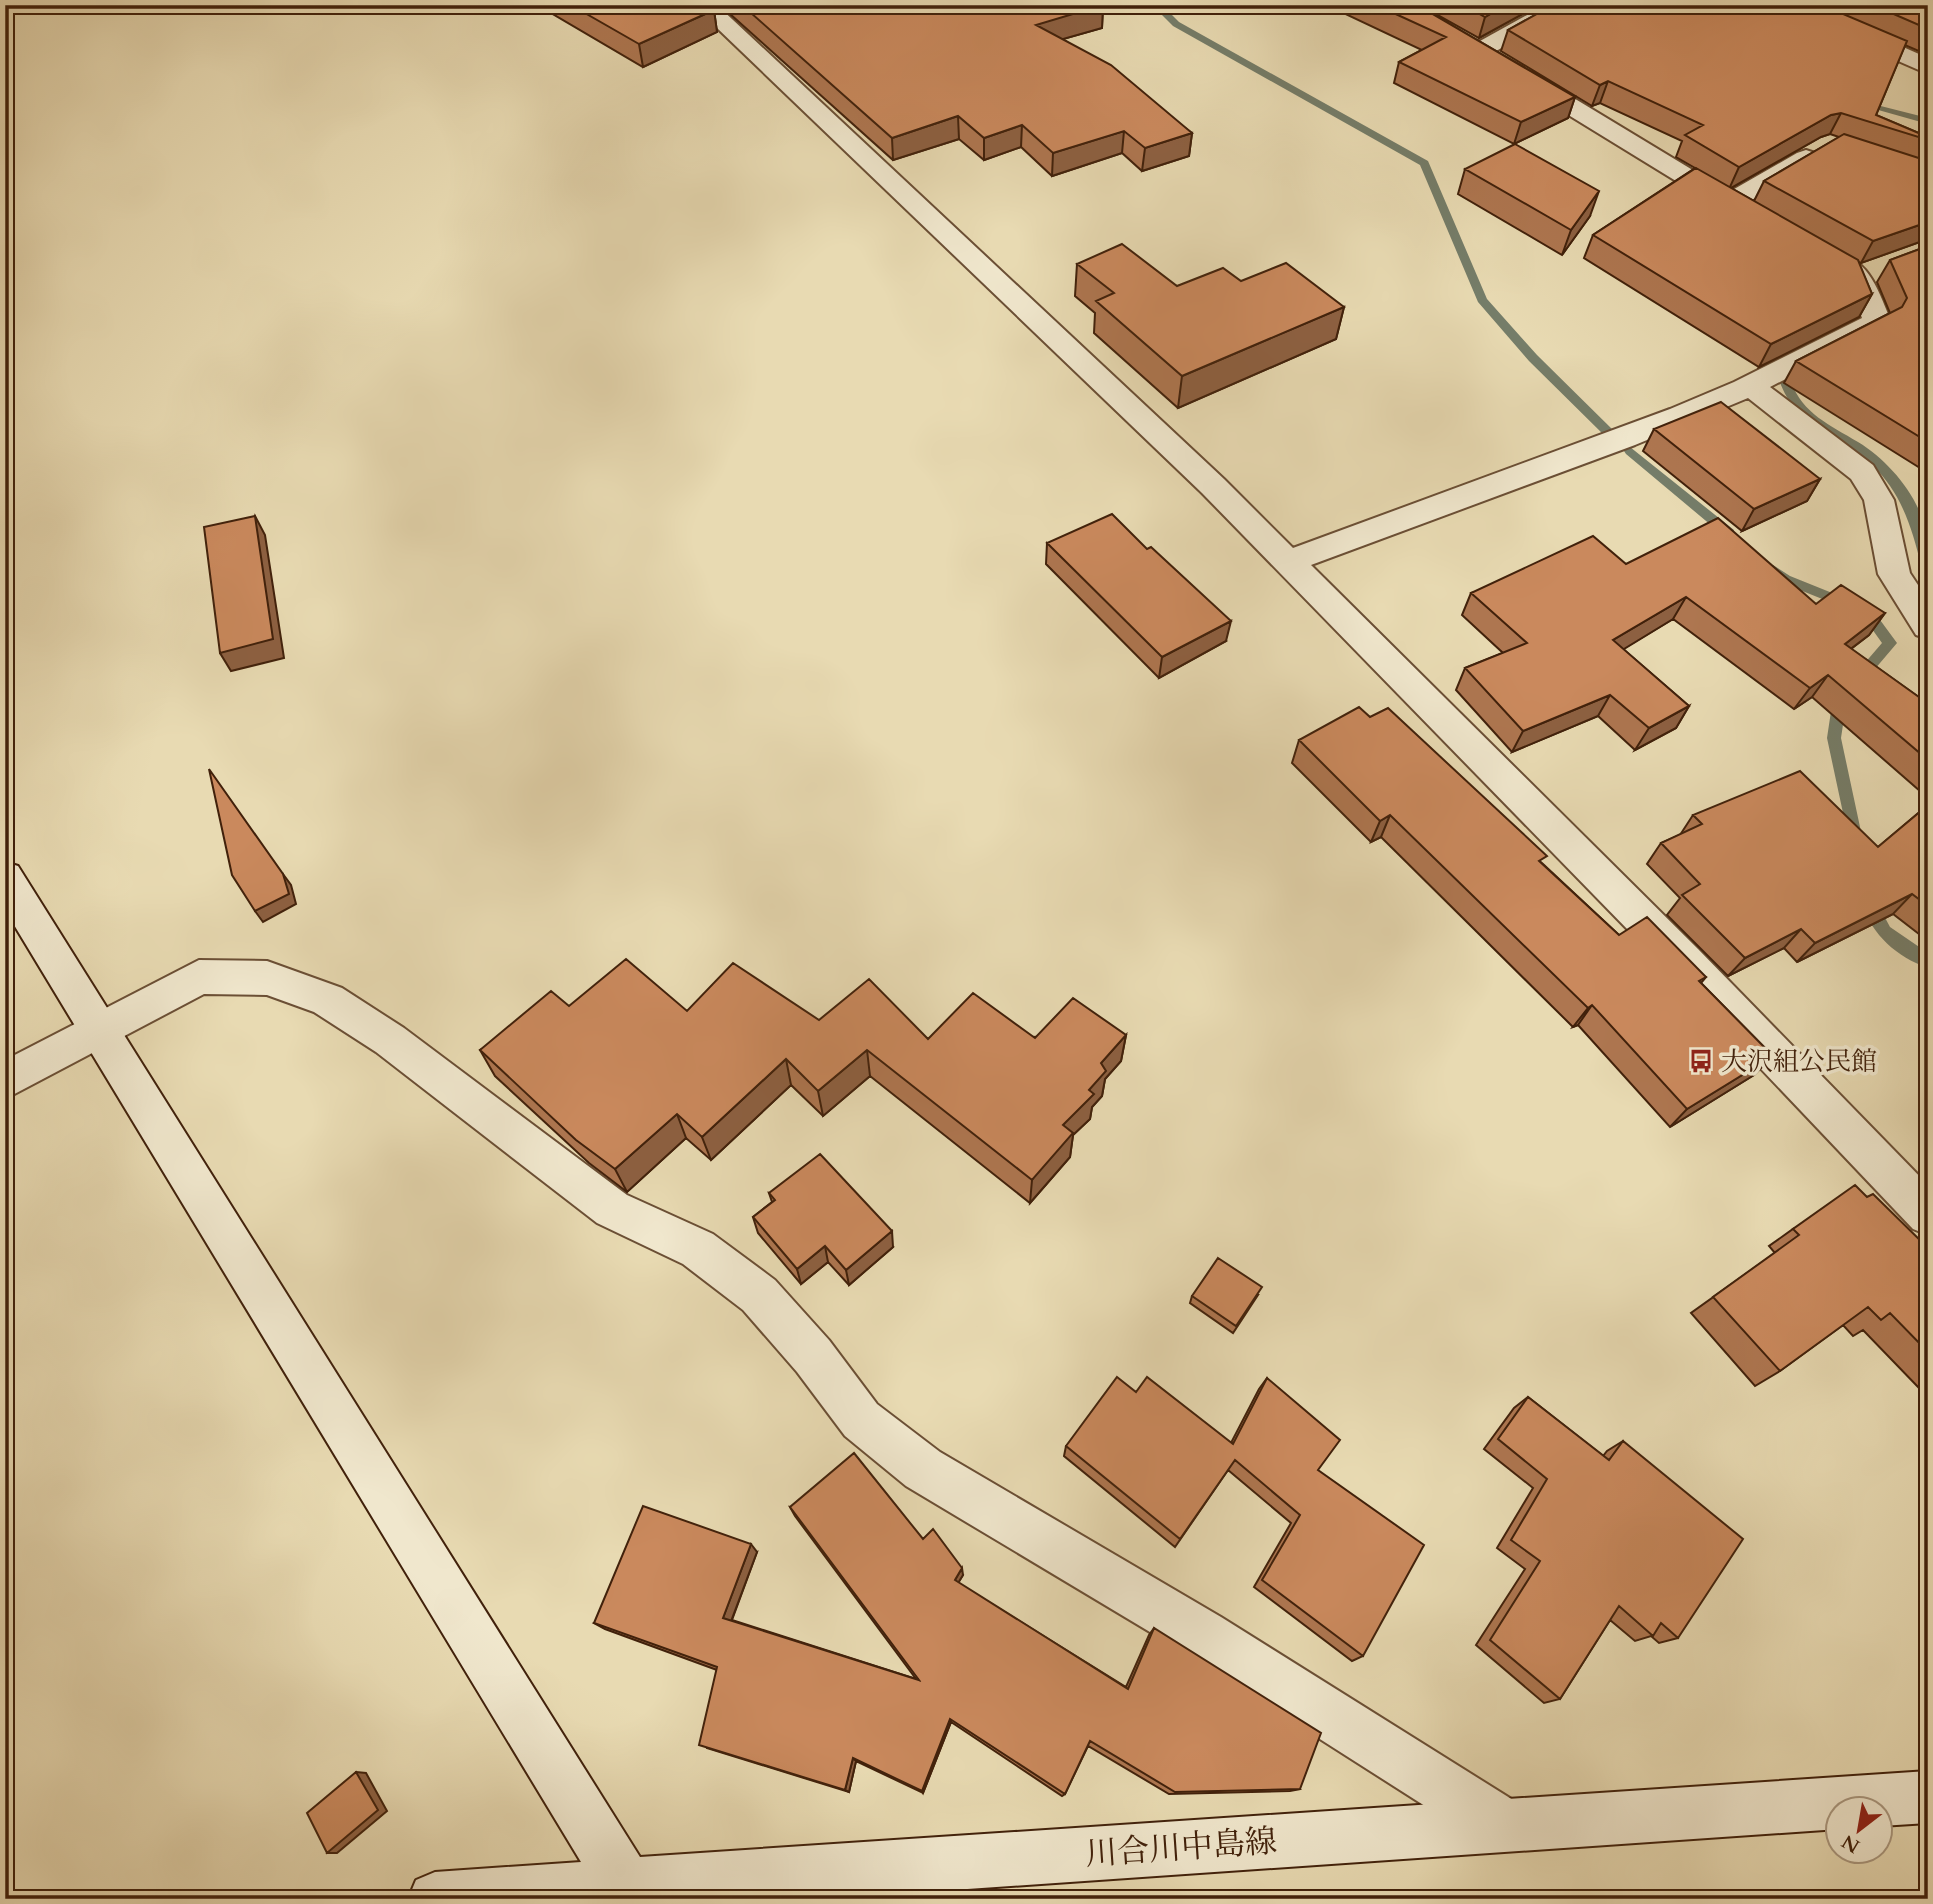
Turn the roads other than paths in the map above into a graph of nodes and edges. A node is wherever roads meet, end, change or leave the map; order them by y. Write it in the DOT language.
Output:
graph roads {
  1 [pos="704,5"];
  2 [pos="1562,5"];
  3 [pos="1789,5"];
  4 [pos="1456,38"];
  5 [pos="1479,51"];
  6 [pos="1928,67"];
  7 [pos="1831,144"];
  8 [pos="1730,203"];
  9 [pos="1753,216"];
  10 [pos="1812,249"];
  11 [pos="1749,386"];
  12 [pos="1288,562"];
  13 [pos="1928,627"];
  14 [pos="5,877"];
  15 [pos="98,1031"];
  16 [pos="5,1081"];
  17 [pos="1928,1215"];
  18 [pos="1928,1797"];
  19 [pos="1502,1824"];
  20 [pos="631,1893"];
  21 [pos="437,1899"];
  1 -- 12 [label="street"];
  2 -- 5 [label="street"];
  3 -- 6 [label="street"];
  4 -- 5 [label="street"];
  5 -- 8 [label="street"];
  7 -- 8 [label="street"];
  8 -- 9 [label="street"];
  10 -- 11 [label="street"];
  11 -- 12 [label="street"];
  11 -- 13 [label="street"];
  12 -- 17 [label="street"];
  14 -- 15 [label="street"];
  15 -- 16 [label="street"];
  15 -- 19 [label="street"];
  15 -- 20 [label="street"];
  18 -- 19 [label="street, 川合川中島線"];
  19 -- 20 [label="street, 川合川中島線"];
  20 -- 21 [label="street, 川合川中島線"];
}
